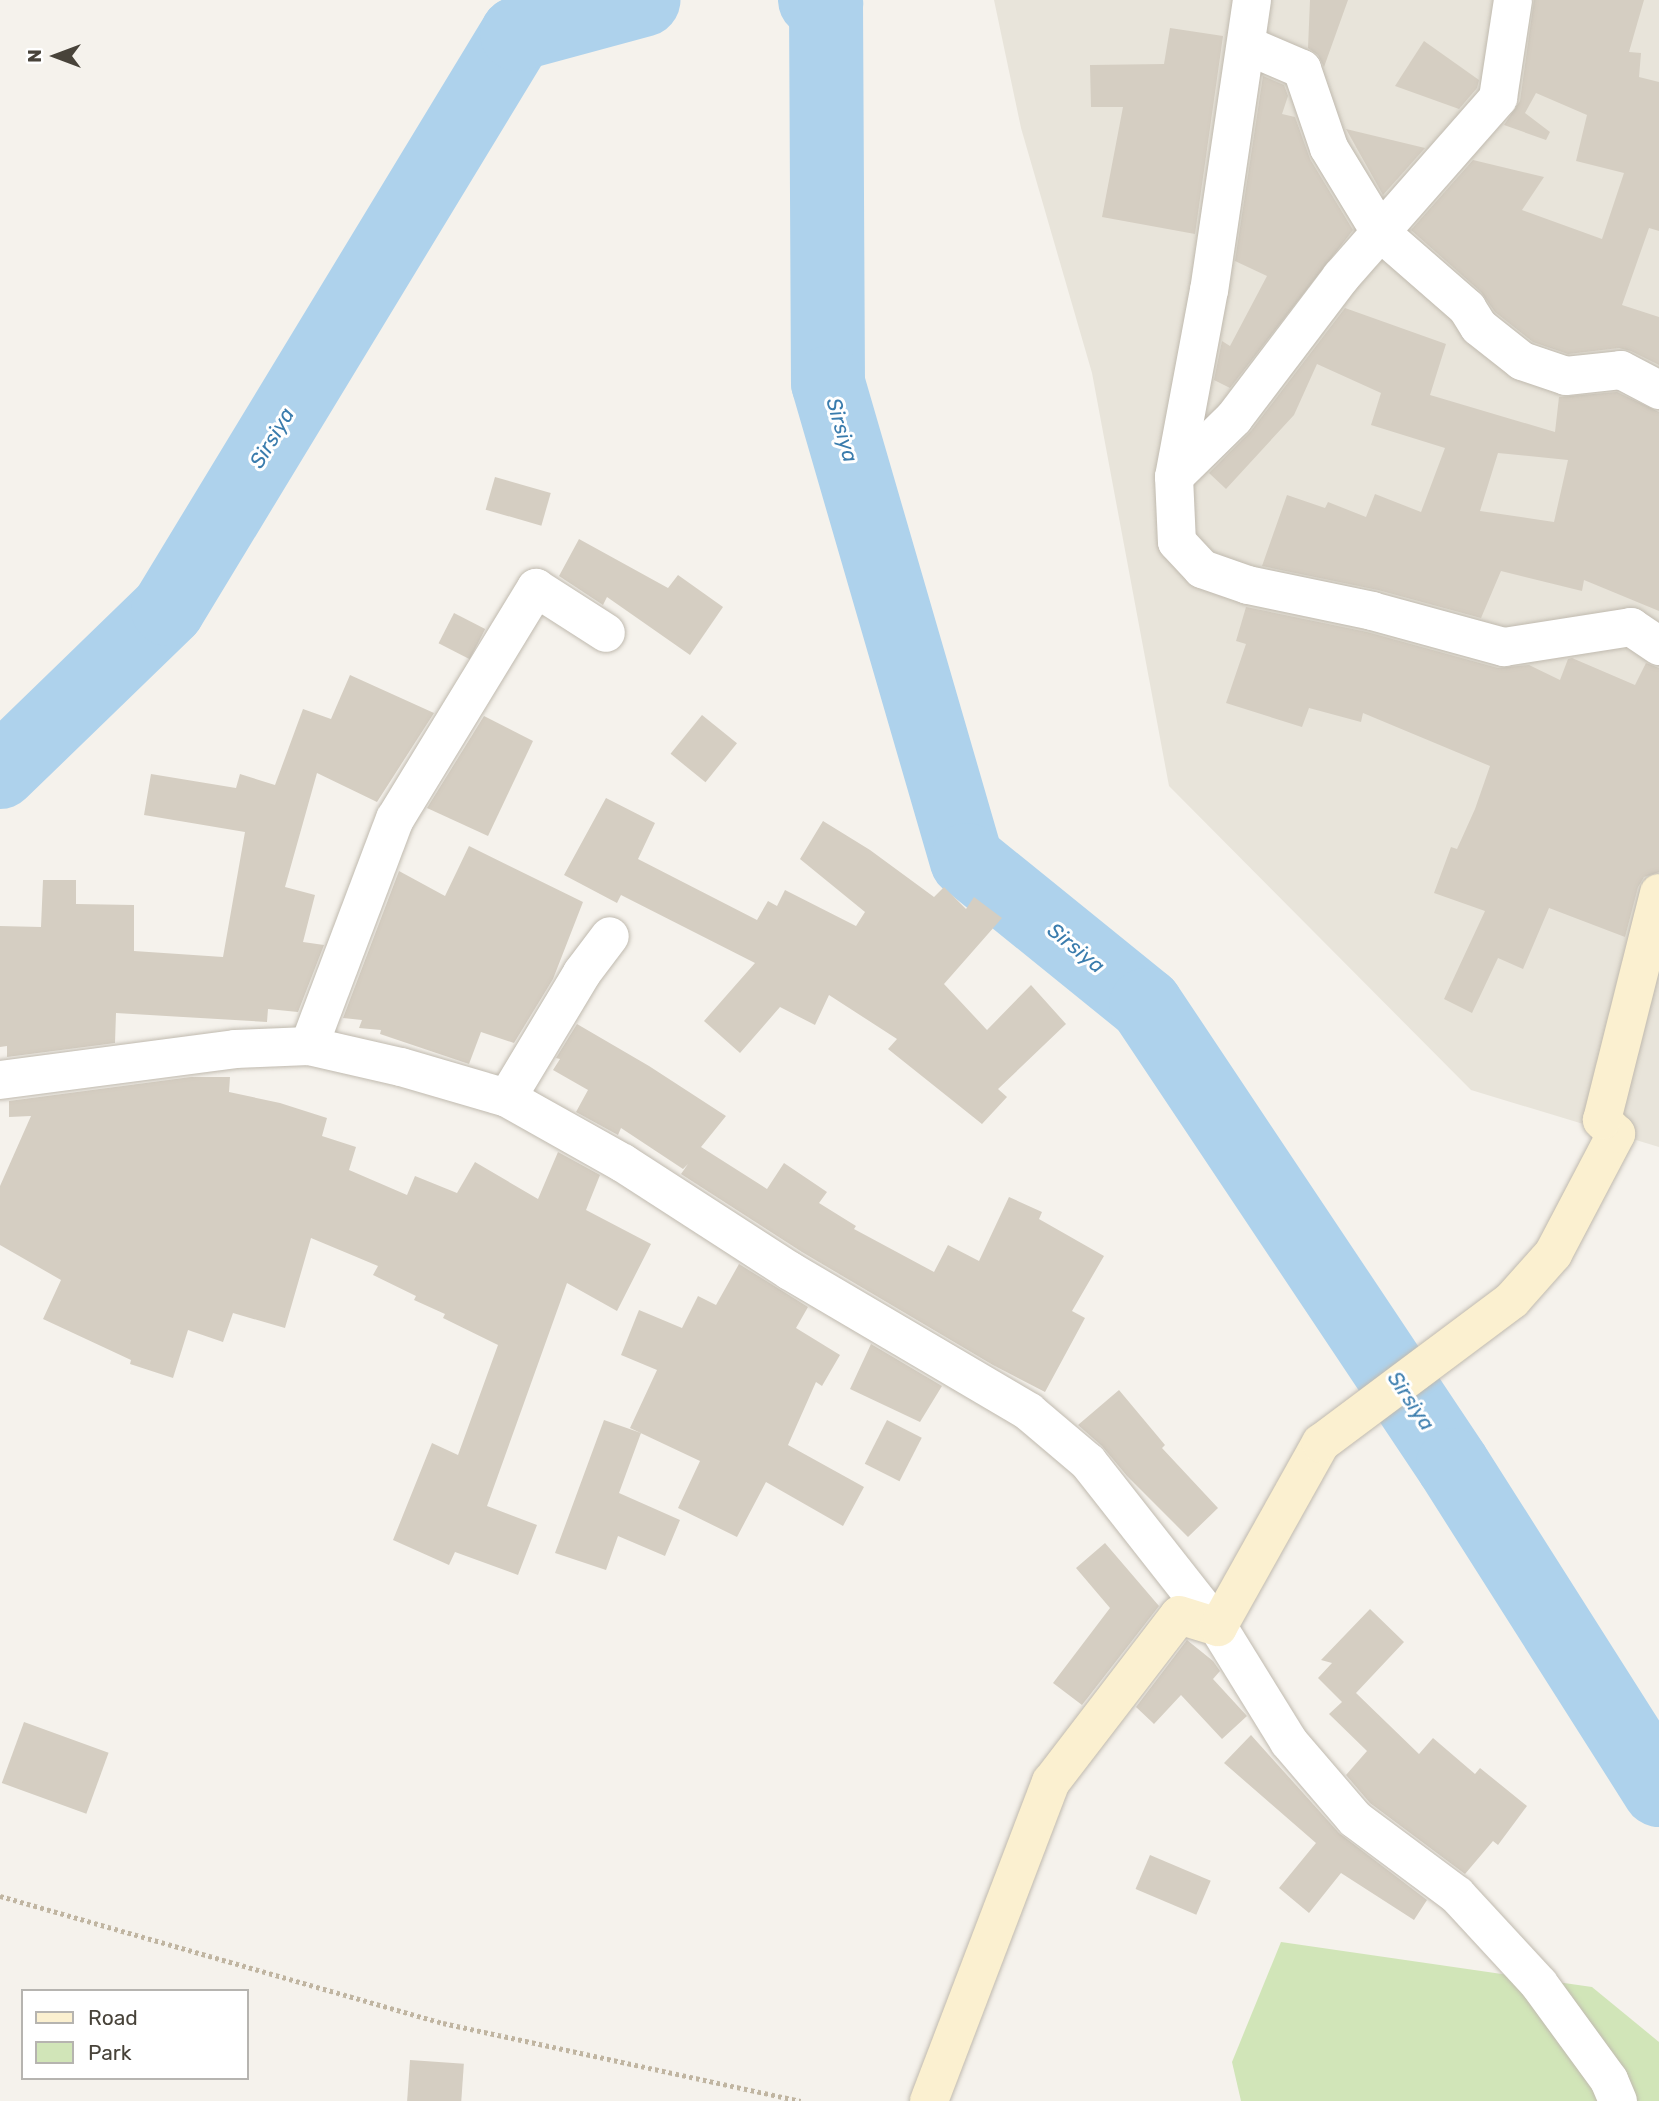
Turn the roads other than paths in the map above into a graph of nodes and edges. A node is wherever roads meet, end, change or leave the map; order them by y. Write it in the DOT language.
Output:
graph roads {
  1 [pos="1252,0"];
  2 [pos="1513,0"];
  3 [pos="1246,45"];
  4 [pos="1380,232"];
  5 [pos="1659,390"];
  6 [pos="1174,477"];
  7 [pos="606,633"];
  8 [pos="1659,646"];
  9 [pos="1659,893"];
  10 [pos="610,936"];
  11 [pos="309,1046"];
  12 [pos="0,1080"];
  13 [pos="507,1098"];
  14 [pos="1218,1627"];
  15 [pos="929,2101"];
  16 [pos="1618,2101"];
  1 -- 3 [label="street"];
  2 -- 4 [label="street"];
  3 -- 4 [label="street"];
  3 -- 6 [label="street"];
  4 -- 5 [label="street"];
  4 -- 6 [label="street"];
  6 -- 8 [label="street"];
  7 -- 11 [label="street"];
  9 -- 14 [label="street"];
  10 -- 13 [label="street"];
  11 -- 12 [label="street"];
  11 -- 13 [label="street"];
  13 -- 14 [label="street"];
  14 -- 15 [label="street"];
  14 -- 16 [label="street"];
}
